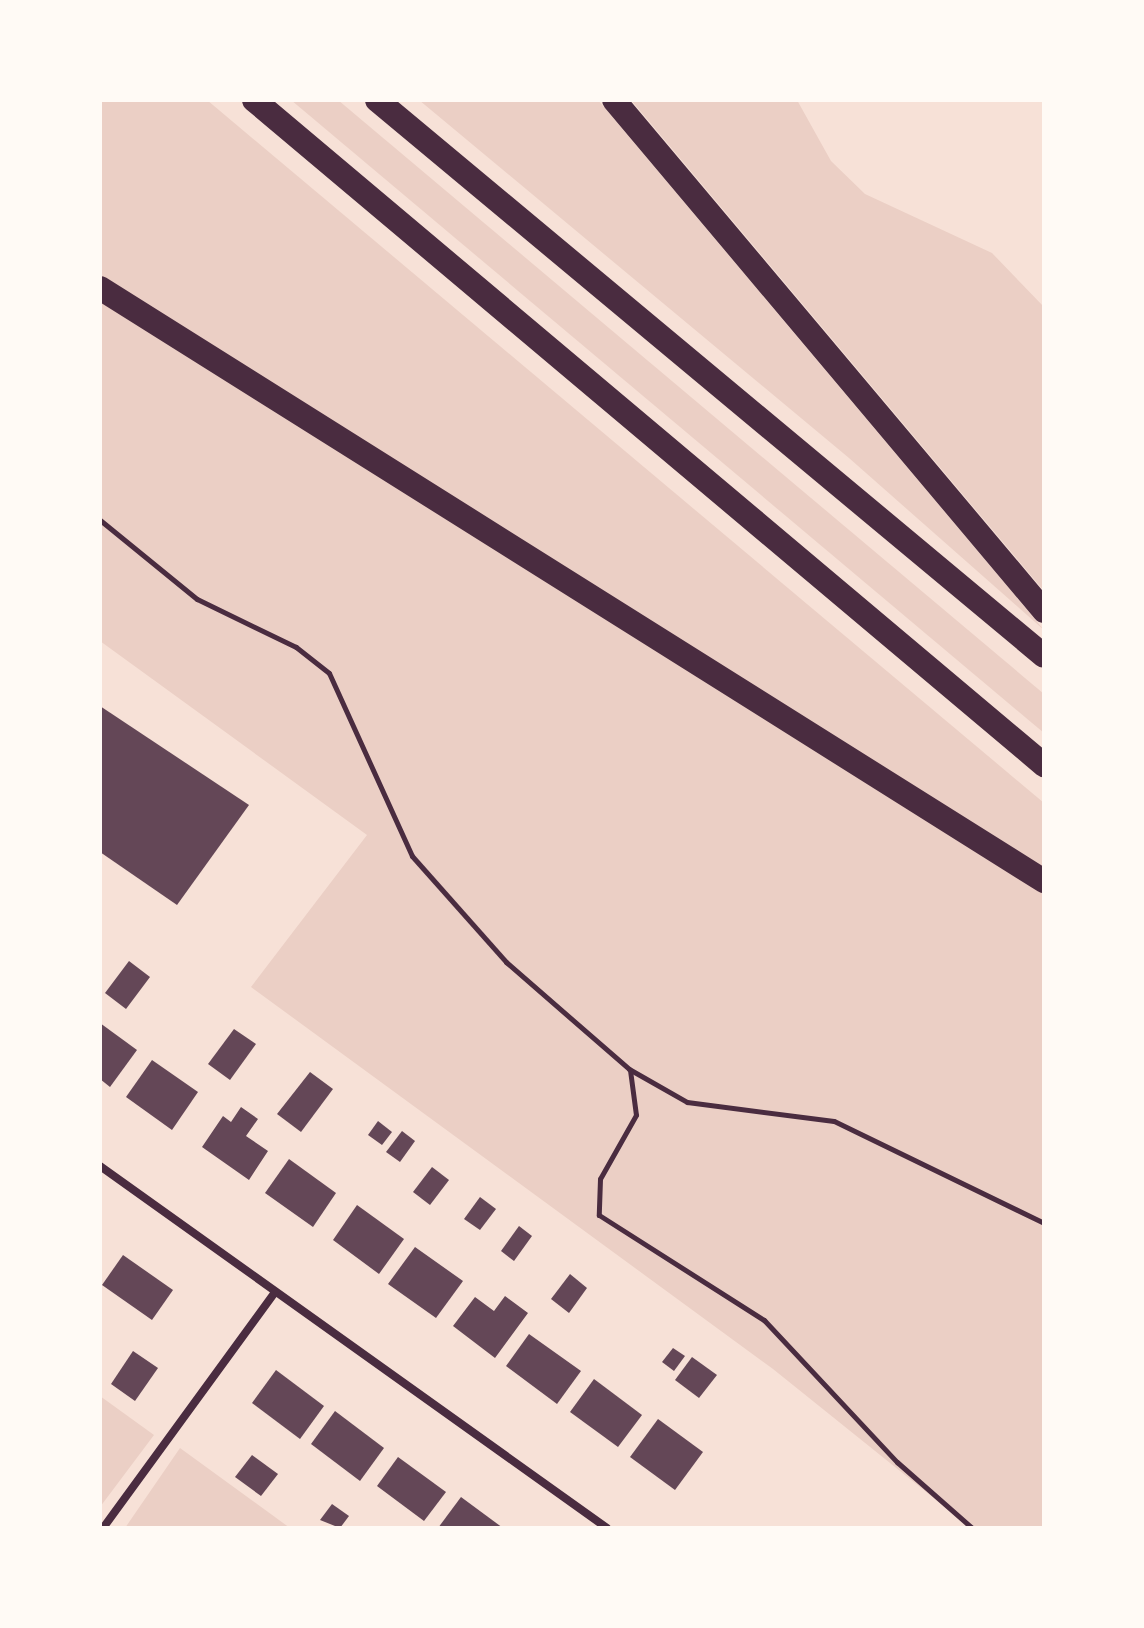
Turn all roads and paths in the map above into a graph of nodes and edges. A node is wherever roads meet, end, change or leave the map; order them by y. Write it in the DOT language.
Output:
graph roads {
  1 [pos="254,100"];
  2 [pos="377,100"];
  3 [pos="614,100"];
  4 [pos="100,288"];
  5 [pos="100,520"];
  6 [pos="1044,611"];
  7 [pos="1044,656"];
  8 [pos="1044,765"];
  9 [pos="1044,881"];
  10 [pos="629,1069"];
  11 [pos="100,1166"];
  12 [pos="1044,1223"];
  13 [pos="275,1292"];
  14 [pos="103,1528"];
  15 [pos="607,1528"];
  16 [pos="972,1528"];
  1 -- 8 [label="highway"];
  2 -- 7 [label="highway"];
  3 -- 6 [label="highway"];
  4 -- 9 [label="highway"];
  5 -- 10 [label="path"];
  10 -- 12 [label="path"];
  10 -- 16 [label="path"];
  11 -- 13 [label="street"];
  13 -- 14 [label="street"];
  13 -- 15 [label="street"];
}
